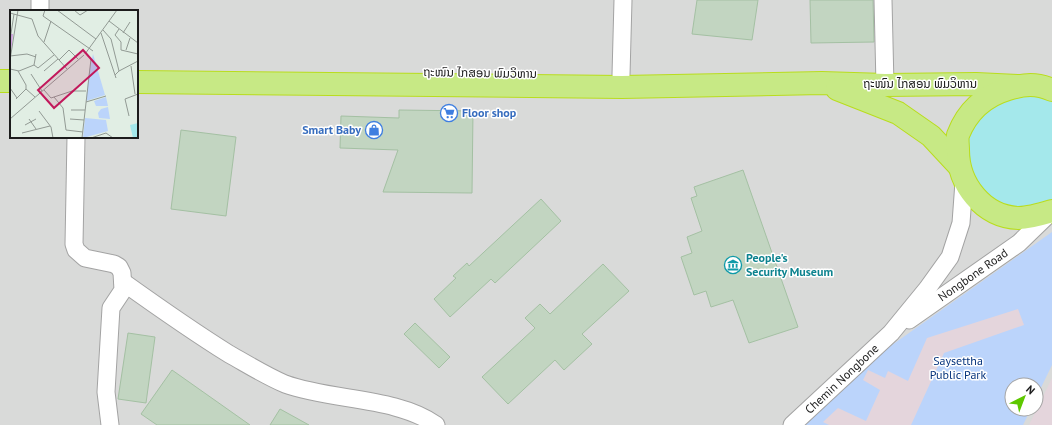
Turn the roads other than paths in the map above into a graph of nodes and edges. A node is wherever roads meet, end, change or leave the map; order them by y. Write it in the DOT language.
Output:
graph roads {
  1 [pos="623,0"];
  2 [pos="883,0"];
  3 [pos="138,70"];
  4 [pos="621,75"];
  5 [pos="138,82"];
  6 [pos="822,83"];
  7 [pos="885,85"];
  8 [pos="1018,86"];
  9 [pos="1048,86"];
  10 [pos="76,138"];
  11 [pos="961,173"];
  12 [pos="1052,211"];
  13 [pos="123,282"];
  14 [pos="891,333"];
  15 [pos="110,425"];
  16 [pos="436,425"];
  17 [pos="792,425"];
  1 -- 4 [label="street"];
  2 -- 7 [label="street"];
  3 -- 4 [label="highway, ຖະໜົນ ໄກສອນ ພົມວິຫານ"];
  4 -- 6 [label="highway, ຖະໜົນ ໄກສອນ ພົມວິຫານ"];
  5 -- 6 [label="highway, ຖະໜົນ ໄກສອນ ພົມວິຫານ"];
  6 -- 7 [label="highway, ຖະໜົນ ໄກສອນ ພົມວິຫານ"];
  6 -- 11 [label="highway, ຖະໜົນ ໄກສອນ ພົມວິຫານ"];
  7 -- 8 [label="highway, ຖະໜົນ ໄກສອນ ພົມວິຫານ"];
  8 -- 9 [label="highway"];
  8 -- 11 [label="highway"];
  10 -- 13 [label="street"];
  11 -- 12 [label="highway, ຖະໜົນ ໄກສອນ ພົມວິຫານ"];
  11 -- 14 [label="street"];
  12 -- 14 [label="street, Nongbone Road"];
  13 -- 15 [label="street"];
  13 -- 16 [label="street"];
  14 -- 17 [label="street, Chemin Nongbone"];
}
